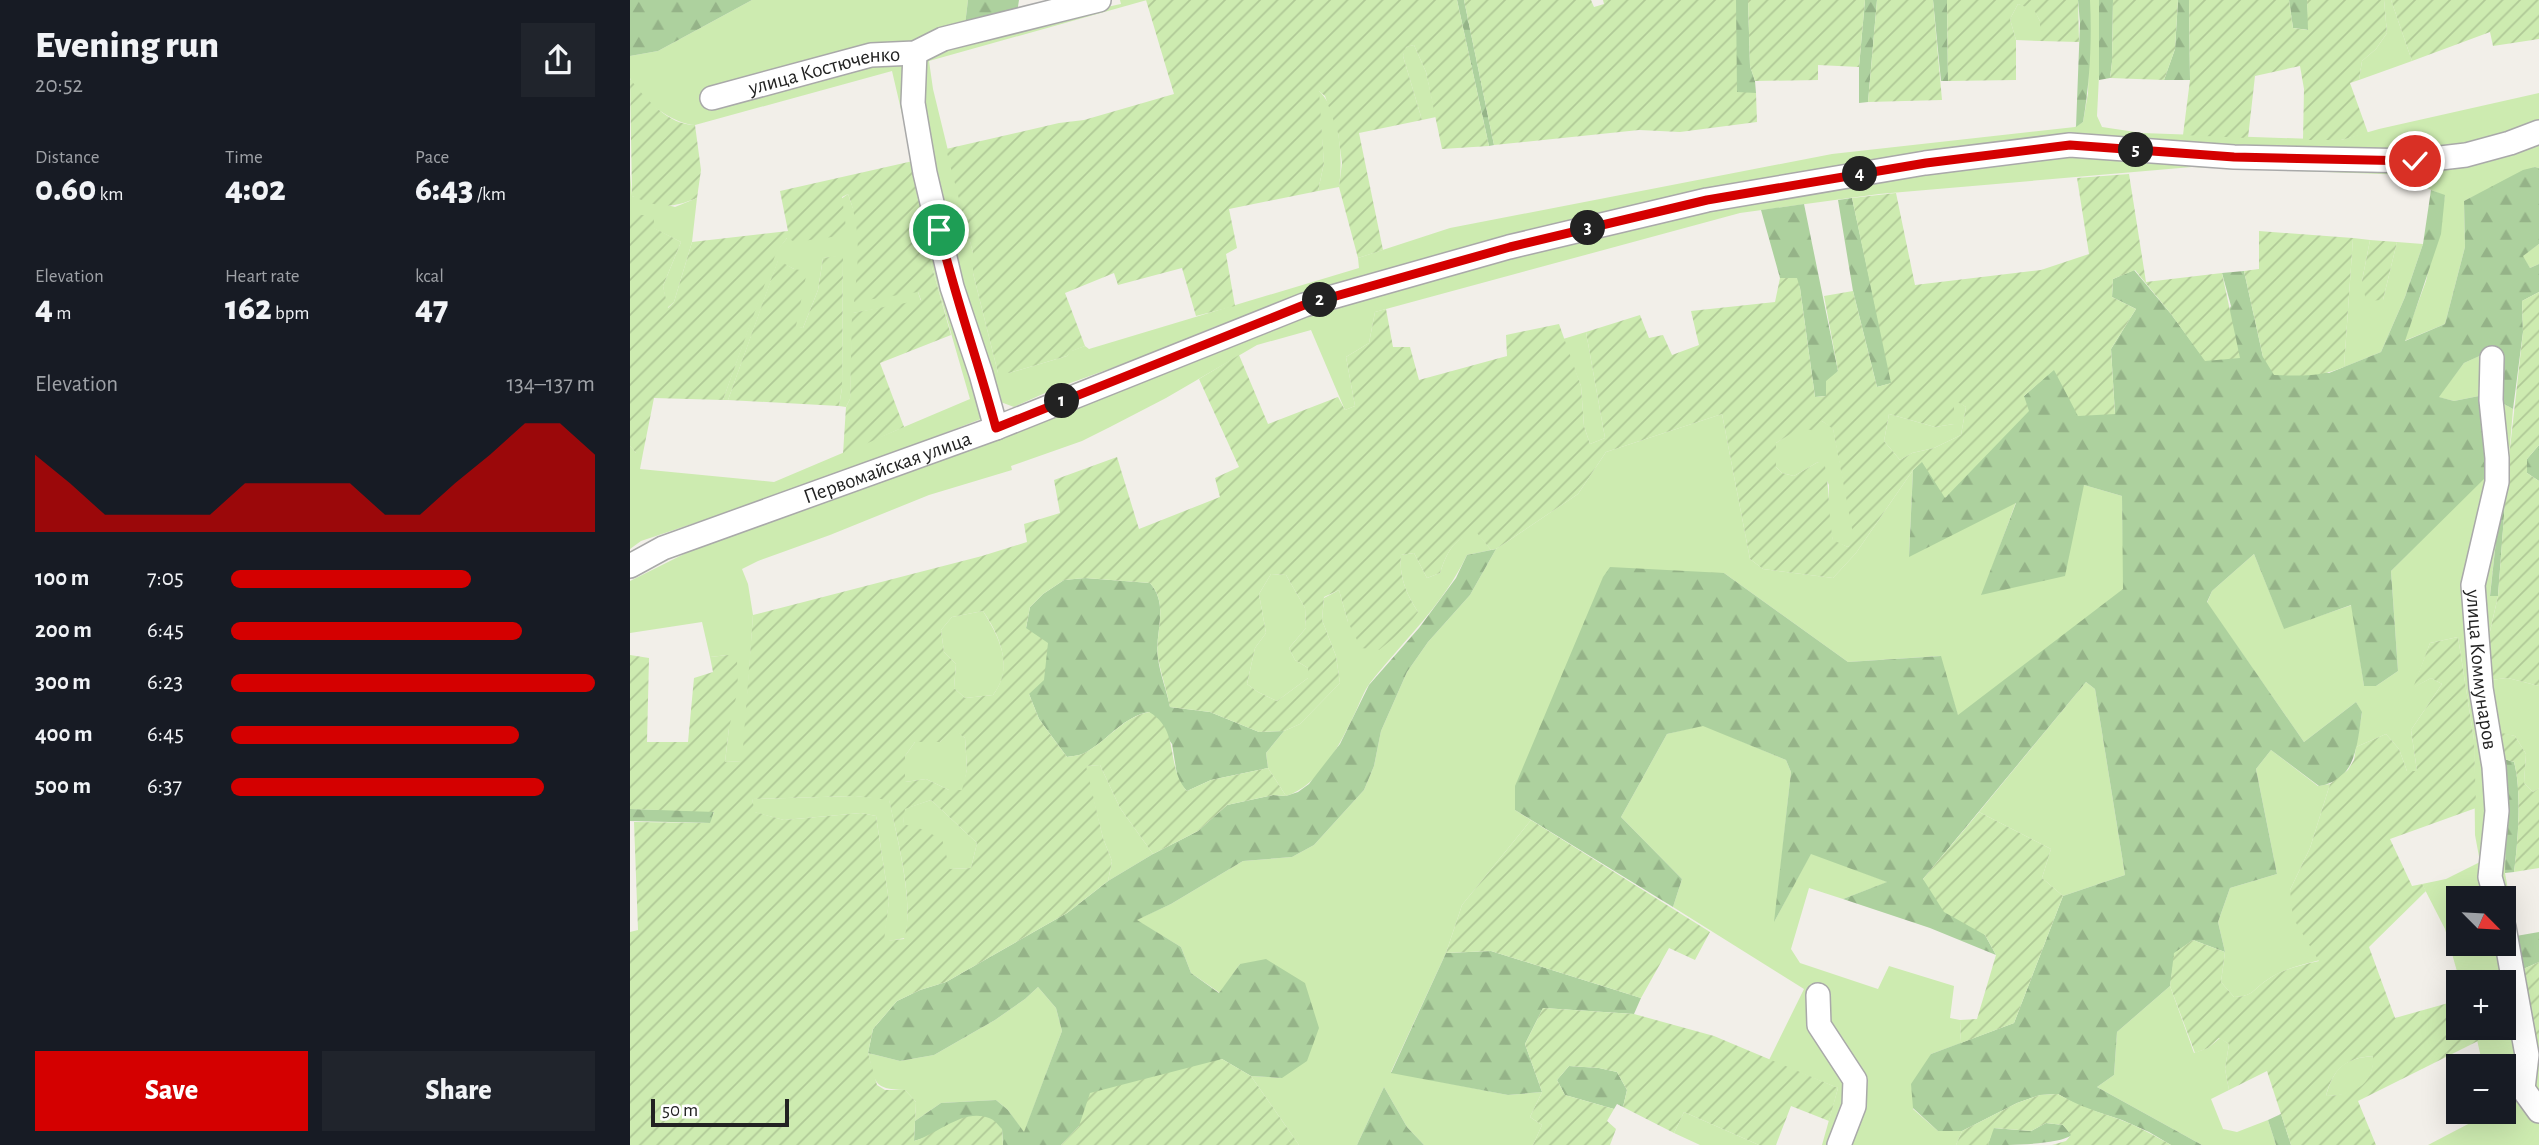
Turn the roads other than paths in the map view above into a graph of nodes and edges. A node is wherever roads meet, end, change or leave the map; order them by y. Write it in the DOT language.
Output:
graph roads {
  1 [pos="1099,0"];
  2 [pos="915,53"];
  3 [pos="712,98"];
  4 [pos="2539,132"];
  5 [pos="2492,358"];
  6 [pos="996,428"];
  7 [pos="630,566"];
  8 [pos="2493,886"];
  9 [pos="2509,956"];
  10 [pos="1818,995"];
  11 [pos="2539,1111"];
  12 [pos="1839,1145"];
  1 -- 2 [label="street, улица Костюченко"];
  2 -- 3 [label="street, улица Костюченко"];
  2 -- 6 [label="street"];
  4 -- 6 [label="street, Первомайская улица"];
  5 -- 8 [label="street, улица Коммунаров"];
  6 -- 7 [label="street, Первомайская улица"];
  9 -- 11 [label="street"];
  10 -- 12 [label="street"];
}
